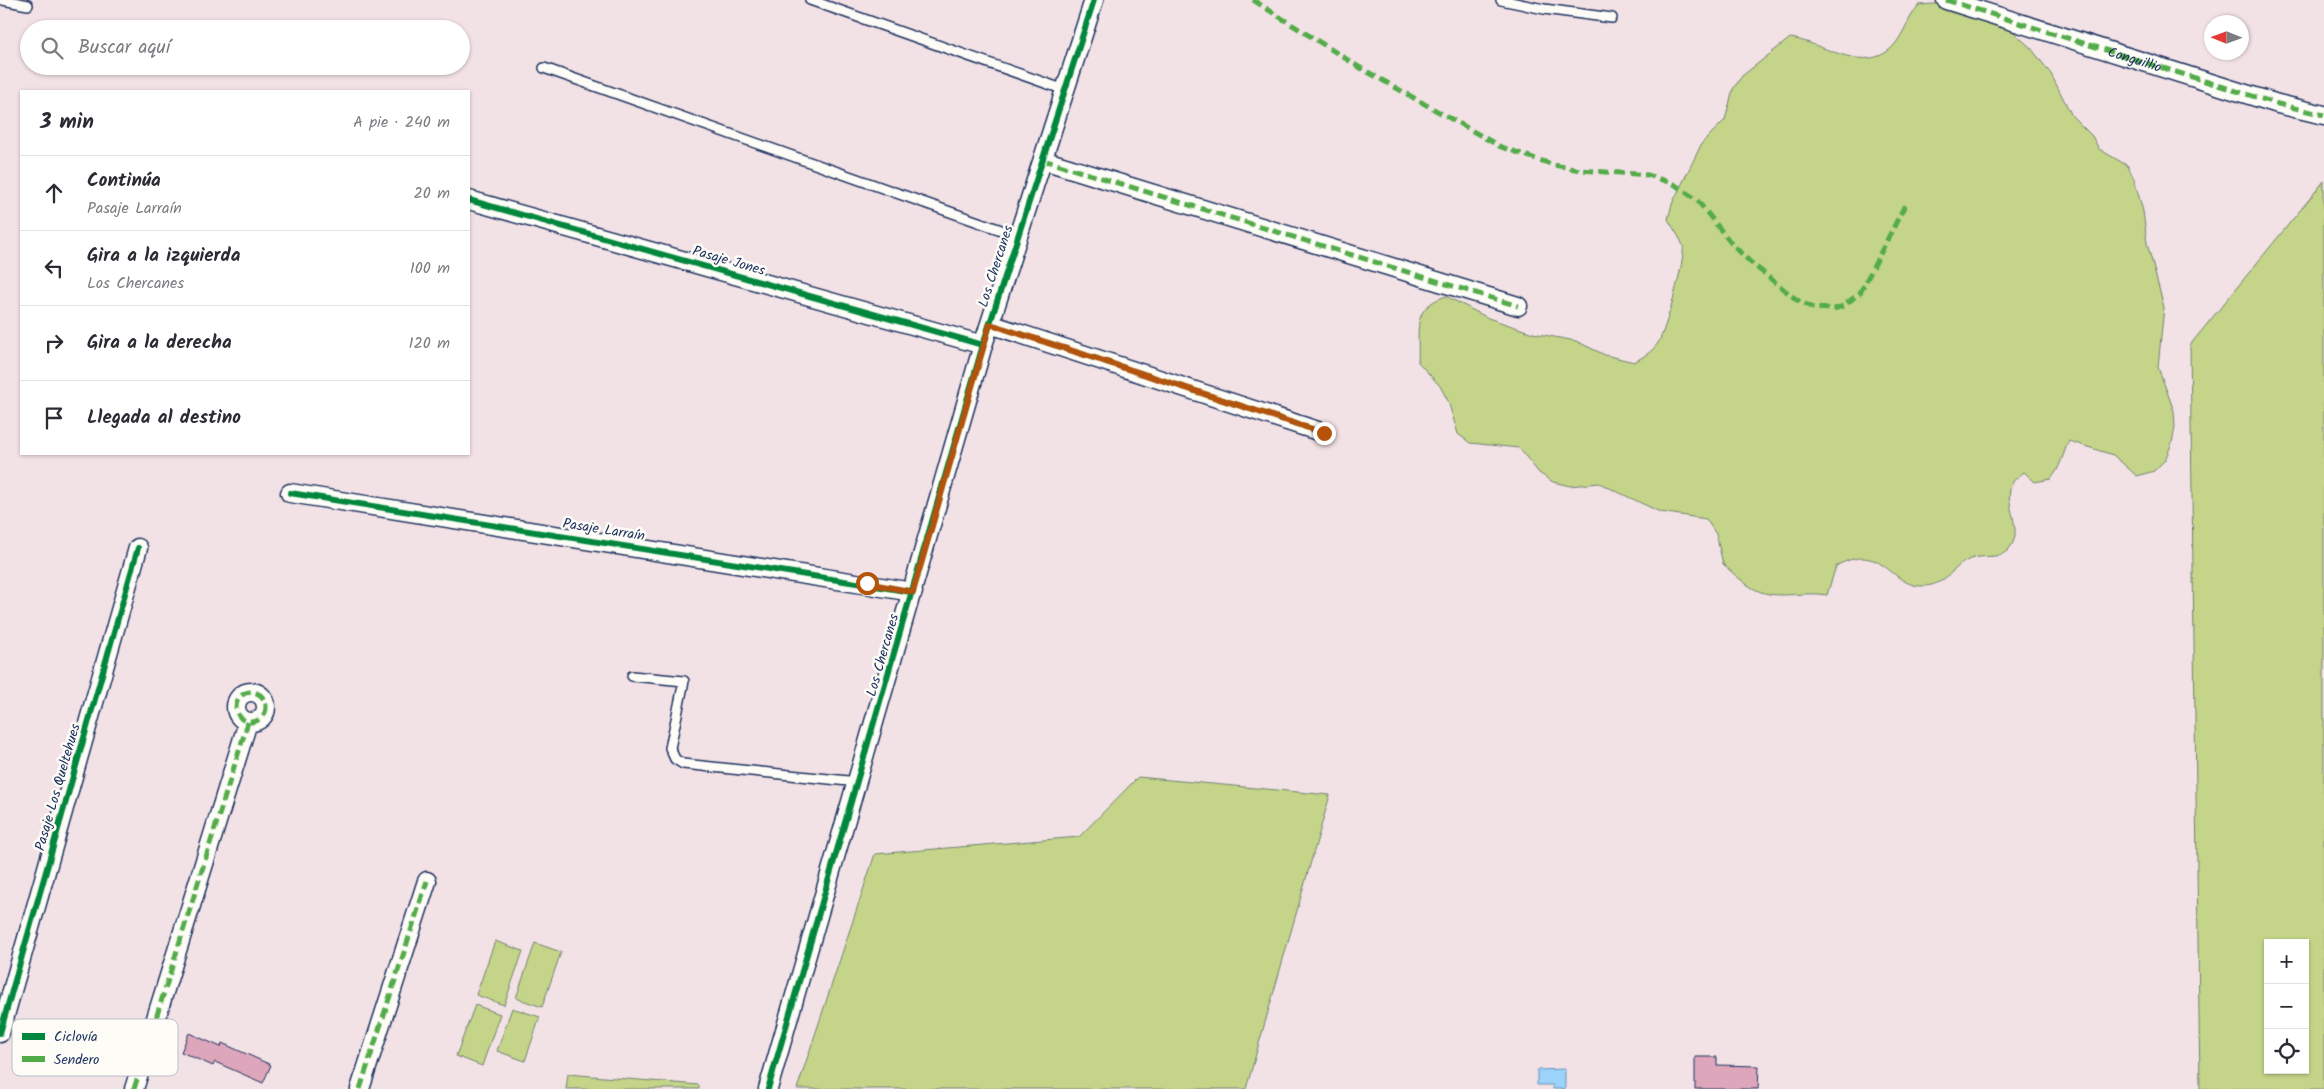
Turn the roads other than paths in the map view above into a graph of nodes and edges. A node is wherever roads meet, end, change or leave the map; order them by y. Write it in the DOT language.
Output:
graph roads {
  1 [pos="3,0"];
  2 [pos="810,0"];
  3 [pos="1094,0"];
  4 [pos="1501,0"];
  5 [pos="1946,0"];
  6 [pos="28,5"];
  7 [pos="1612,18"];
  8 [pos="544,68"];
  9 [pos="1065,90"];
  10 [pos="2324,115"];
  11 [pos="1043,160"];
  12 [pos="470,200"];
  13 [pos="1018,236"];
  14 [pos="1518,306"];
  15 [pos="990,324"];
  16 [pos="983,345"];
  17 [pos="1324,433"];
  18 [pos="290,493"];
  19 [pos="138,548"];
  20 [pos="913,592"];
  21 [pos="632,676"];
  22 [pos="248,722"];
  23 [pos="858,782"];
  24 [pos="427,880"];
  25 [pos="156,1019"];
  26 [pos="0,1034"];
  27 [pos="138,1076"];
  28 [pos="134,1089"];
  29 [pos="360,1089"];
  30 [pos="768,1089"];
  1 -- 6 [label="lane"];
  2 -- 9 [label="lane"];
  3 -- 9 [label="street, Los Chercanes"];
  4 -- 7 [label="lane"];
  5 -- 10 [label="street, Conguillio"];
  8 -- 13 [label="lane"];
  9 -- 11 [label="street, Los Chercanes"];
  11 -- 13 [label="street, Los Chercanes"];
  11 -- 14 [label="street"];
  12 -- 16 [label="street, Pasaje Jones"];
  13 -- 15 [label="street, Los Chercanes"];
  15 -- 16 [label="street, Los Chercanes"];
  15 -- 17 [label="street"];
  16 -- 20 [label="street, Los Chercanes"];
  18 -- 20 [label="street, Pasaje Larraín"];
  19 -- 26 [label="street, Pasaje Los Queltehues"];
  20 -- 23 [label="street, Los Chercanes"];
  21 -- 23 [label="lane"];
  22 -- 25 [label="street"];
  23 -- 30 [label="street, Los Chercanes"];
  24 -- 29 [label="street"];
  27 -- 28 [label="street"];
}
